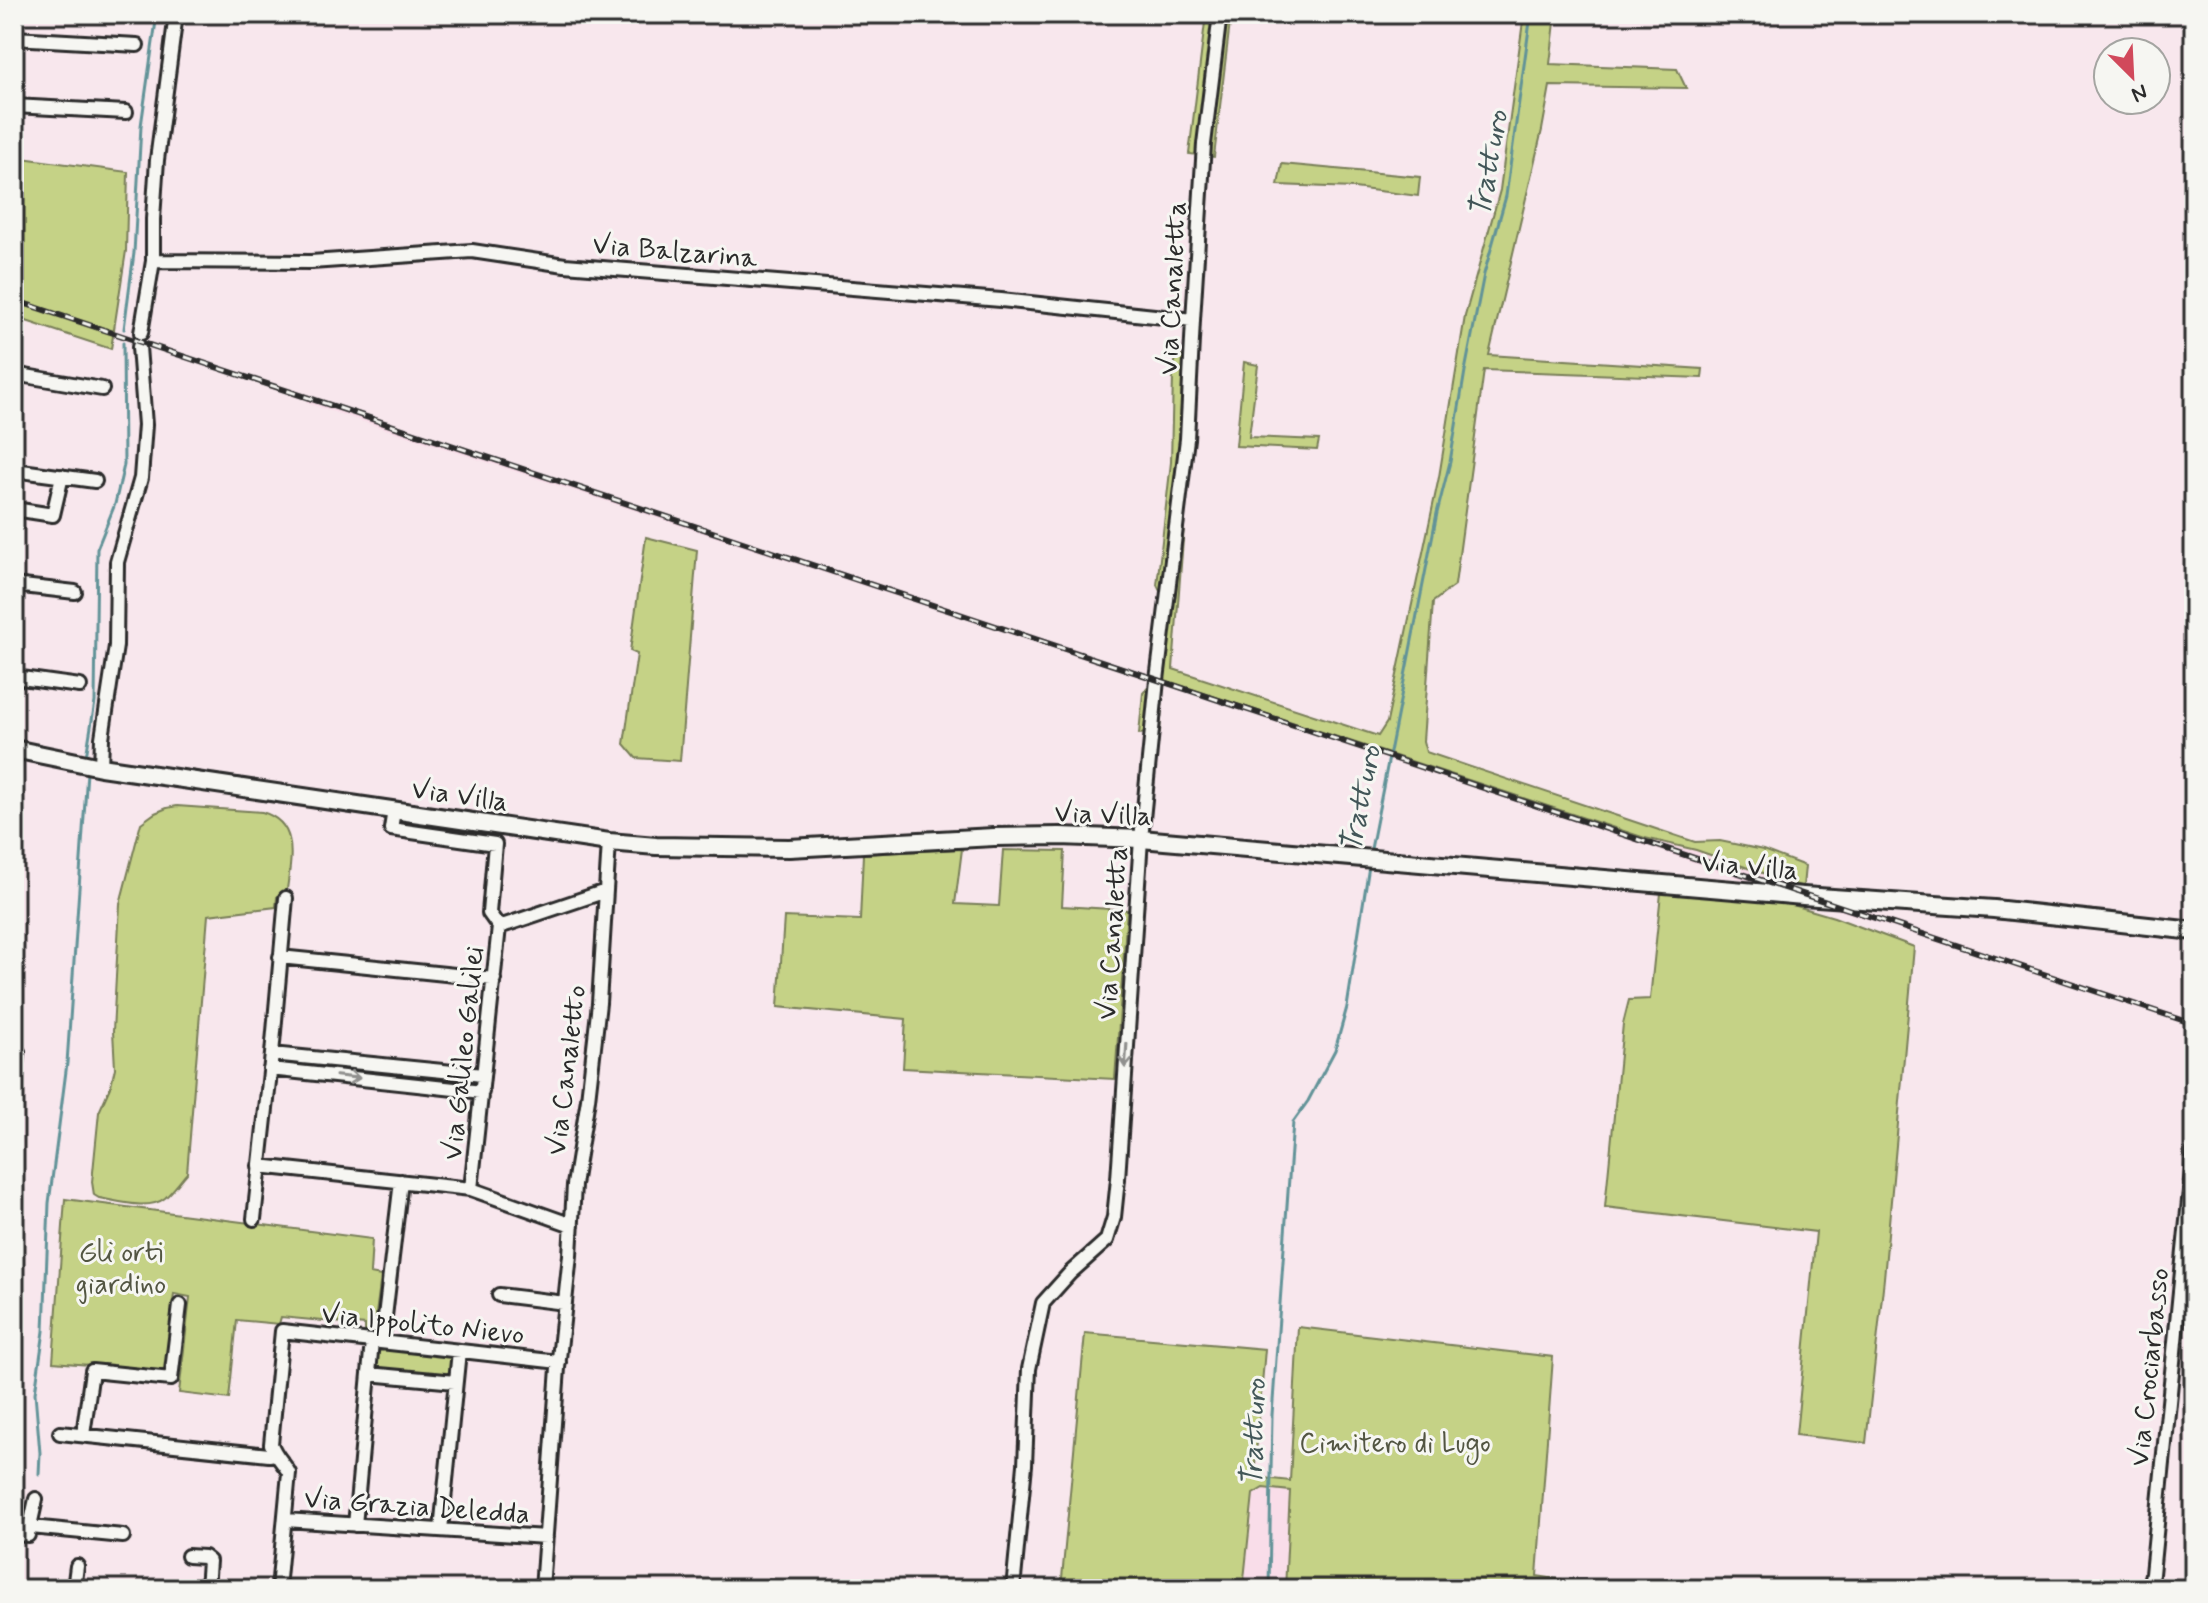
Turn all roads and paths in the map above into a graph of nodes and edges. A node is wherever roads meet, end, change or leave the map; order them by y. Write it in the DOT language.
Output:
graph roads {
  1 [pos="176,14"];
  2 [pos="1220,14"];
  3 [pos="14,38"];
  4 [pos="137,45"];
  5 [pos="14,106"];
  6 [pos="126,112"];
  7 [pos="153,261"];
  8 [pos="1193,320"];
  9 [pos="141,333"];
  10 [pos="139,347"];
  11 [pos="14,374"];
  12 [pos="102,389"];
  13 [pos="14,470"];
  14 [pos="62,476"];
  15 [pos="95,481"];
  16 [pos="14,509"];
  17 [pos="14,585"];
  18 [pos="75,592"];
  19 [pos="14,677"];
  20 [pos="80,686"];
  21 [pos="14,749"];
  22 [pos="101,767"];
  23 [pos="394,810"];
  24 [pos="1141,839"];
  25 [pos="609,842"];
  26 [pos="606,891"];
  27 [pos="286,898"];
  28 [pos="499,927"];
  29 [pos="2194,931"];
  30 [pos="280,957"];
  31 [pos="494,979"];
  32 [pos="16,1052"];
  33 [pos="272,1054"];
  34 [pos="270,1069"];
  35 [pos="483,1075"];
  36 [pos="482,1092"];
  37 [pos="14,1100"];
  38 [pos="2194,1150"];
  39 [pos="259,1166"];
  40 [pos="401,1181"];
  41 [pos="471,1189"];
  42 [pos="254,1219"];
  43 [pos="572,1225"];
  44 [pos="499,1295"];
  45 [pos="565,1303"];
  46 [pos="180,1305"];
  47 [pos="377,1342"];
  48 [pos="459,1351"];
  49 [pos="559,1362"];
  50 [pos="369,1374"];
  51 [pos="455,1382"];
  52 [pos="60,1433"];
  53 [pos="83,1435"];
  54 [pos="275,1454"];
  55 [pos="36,1499"];
  56 [pos="285,1520"];
  57 [pos="355,1525"];
  58 [pos="31,1527"];
  59 [pos="441,1530"];
  60 [pos="14,1534"];
  61 [pos="123,1536"];
  62 [pos="546,1537"];
  63 [pos="188,1556"];
  64 [pos="77,1566"];
  65 [pos="74,1589"];
  66 [pos="207,1589"];
  67 [pos="278,1589"];
  68 [pos="542,1589"];
  69 [pos="1013,1589"];
  70 [pos="2148,1589"];
  1 -- 7 [label="street"];
  2 -- 8 [label="street, Via Canaletta"];
  3 -- 4 [label="street"];
  5 -- 6 [label="street"];
  7 -- 8 [label="street, Via Balzarina"];
  7 -- 9 [label="street"];
  8 -- 24 [label="street, Via Canaletta"];
  10 -- 22 [label="street"];
  11 -- 12 [label="street"];
  13 -- 14 [label="street"];
  14 -- 15 [label="street"];
  14 -- 16 [label="street"];
  17 -- 18 [label="street"];
  19 -- 20 [label="street"];
  21 -- 22 [label="street, Via Villa"];
  22 -- 23 [label="street, Via Villa"];
  23 -- 25 [label="street, Via Villa"];
  23 -- 28 [label="street"];
  24 -- 25 [label="street, Via Villa"];
  24 -- 29 [label="street, Via Villa"];
  24 -- 69 [label="street, Via Canaletta, one-way"];
  25 -- 26 [label="street, Via Canaletto"];
  26 -- 28 [label="street, Via Galileo Galilei"];
  26 -- 43 [label="street, Via Canaletto"];
  27 -- 30 [label="street"];
  28 -- 31 [label="street, Via Galileo Galilei"];
  30 -- 31 [label="street"];
  30 -- 33 [label="street"];
  31 -- 35 [label="street, Via Galileo Galilei"];
  32 -- 37 [label="street"];
  33 -- 34 [label="street"];
  33 -- 35 [label="street"];
  34 -- 36 [label="street, one-way"];
  34 -- 39 [label="street"];
  35 -- 36 [label="street, Via Galileo Galilei"];
  36 -- 41 [label="street, Via Galileo Galilei"];
  38 -- 70 [label="street, Via Crociarbasso"];
  39 -- 40 [label="street"];
  39 -- 42 [label="street"];
  40 -- 41 [label="street"];
  40 -- 47 [label="street"];
  41 -- 43 [label="street, Via Galileo Galilei"];
  43 -- 45 [label="street, Via Canaletto"];
  44 -- 45 [label="street"];
  45 -- 49 [label="street, Via Canaletto"];
  46 -- 53 [label="street"];
  47 -- 48 [label="street, Via Ippolito Nievo"];
  47 -- 50 [label="street"];
  47 -- 54 [label="street, Via Ippolito Nievo"];
  48 -- 49 [label="street, Via Ippolito Nievo"];
  48 -- 51 [label="street"];
  49 -- 62 [label="street, Via Canaletto"];
  50 -- 51 [label="street"];
  50 -- 57 [label="street"];
  51 -- 59 [label="street"];
  52 -- 53 [label="street"];
  53 -- 54 [label="street"];
  54 -- 56 [label="street"];
  55 -- 58 [label="street"];
  56 -- 57 [label="street, Via Grazia Deledda"];
  56 -- 67 [label="street"];
  57 -- 59 [label="street, Via Grazia Deledda"];
  58 -- 60 [label="street"];
  58 -- 61 [label="street"];
  59 -- 62 [label="street, Via Grazia Deledda"];
  62 -- 68 [label="street, Via Canaletto"];
  63 -- 66 [label="street"];
  64 -- 65 [label="street"];
}
